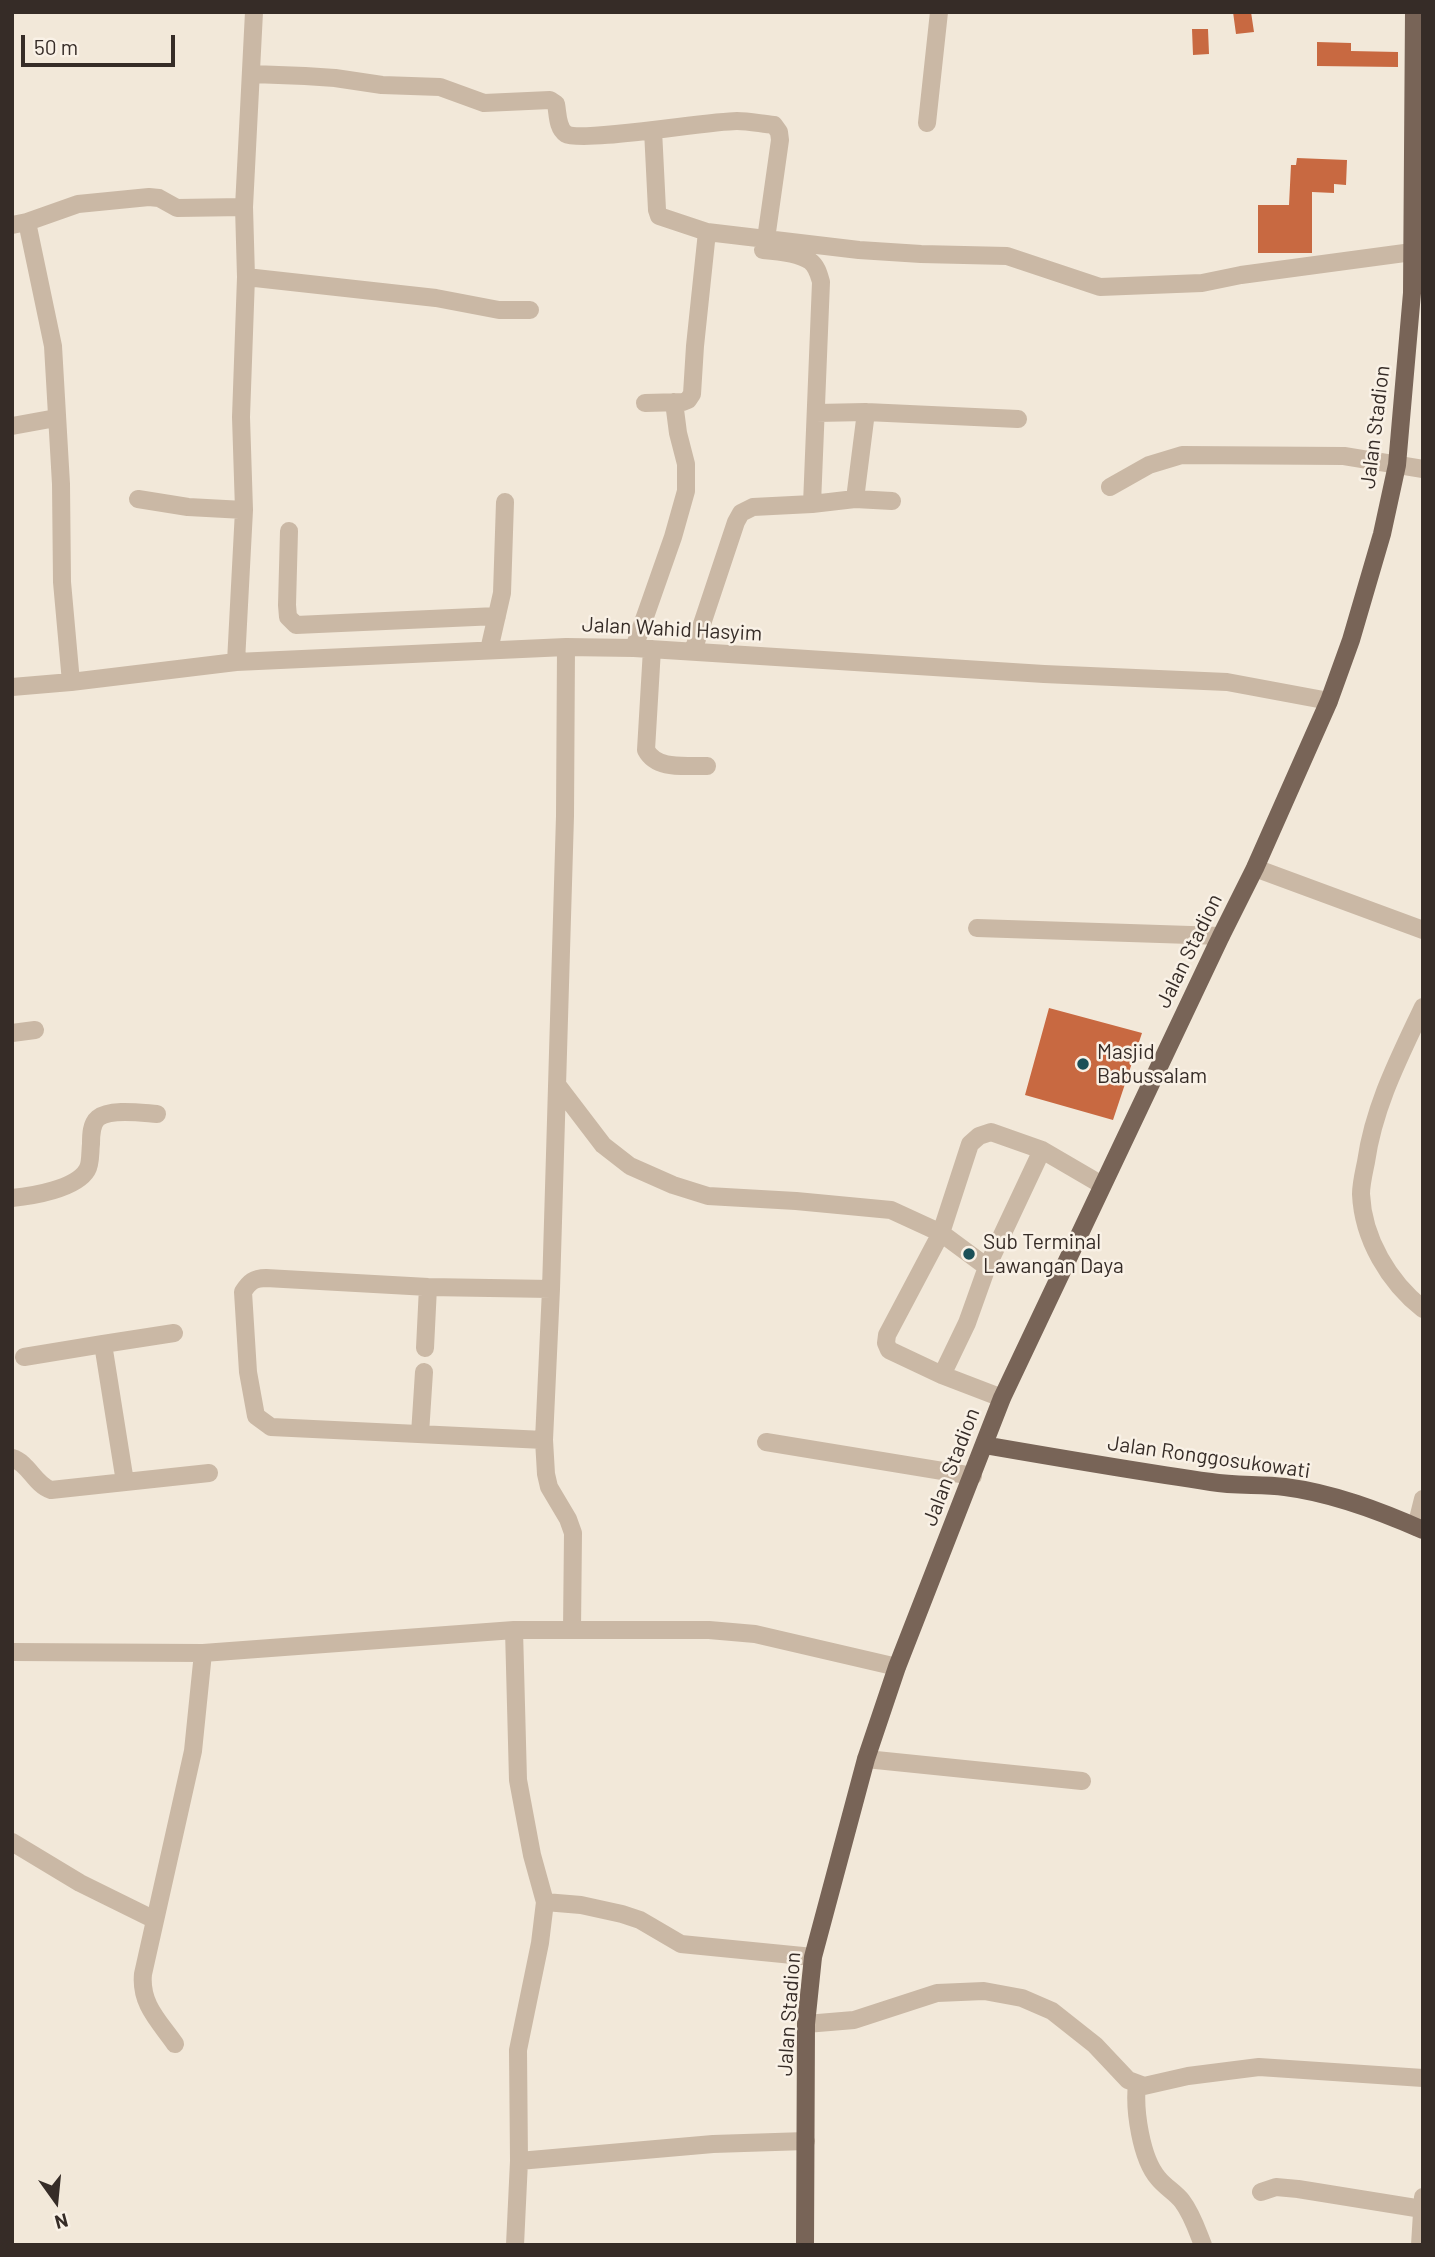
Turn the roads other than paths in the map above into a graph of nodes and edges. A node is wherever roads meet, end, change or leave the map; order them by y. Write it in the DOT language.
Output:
graph roads {
  1 [pos="254,12"];
  2 [pos="939,12"];
  3 [pos="1414,12"];
  4 [pos="252,74"];
  5 [pos="927,123"];
  6 [pos="653,130"];
  7 [pos="244,206"];
  8 [pos="20,223"];
  9 [pos="707,232"];
  10 [pos="766,239"];
  11 [pos="722,246"];
  12 [pos="1415,256"];
  13 [pos="246,277"];
  14 [pos="530,310"];
  15 [pos="674,402"];
  16 [pos="645,403"];
  17 [pos="866,412"];
  18 [pos="816,413"];
  19 [pos="56,418"];
  20 [pos="1018,419"];
  21 [pos="12,426"];
  22 [pos="1397,465"];
  23 [pos="1423,469"];
  24 [pos="1110,487"];
  25 [pos="138,499"];
  26 [pos="855,499"];
  27 [pos="892,501"];
  28 [pos="505,502"];
  29 [pos="813,504"];
  30 [pos="244,510"];
  31 [pos="289,531"];
  32 [pos="497,616"];
  33 [pos="566,647"];
  34 [pos="643,648"];
  35 [pos="489,650"];
  36 [pos="693,652"];
  37 [pos="236,662"];
  38 [pos="71,682"];
  39 [pos="12,687"];
  40 [pos="1329,701"];
  41 [pos="708,766"];
  42 [pos="1255,868"];
  43 [pos="977,928"];
  44 [pos="1423,930"];
  45 [pos="1221,936"];
  46 [pos="1423,1007"];
  47 [pos="35,1030"];
  48 [pos="12,1033"];
  49 [pos="558,1086"];
  50 [pos="157,1114"];
  51 [pos="1042,1150"];
  52 [pos="1102,1185"];
  53 [pos="12,1198"];
  54 [pos="942,1233"];
  55 [pos="987,1267"];
  56 [pos="428,1286"];
  57 [pos="551,1289"];
  58 [pos="1423,1309"];
  59 [pos="174,1333"];
  60 [pos="103,1344"];
  61 [pos="425,1348"];
  62 [pos="24,1357"];
  63 [pos="424,1372"];
  64 [pos="942,1375"];
  65 [pos="1002,1398"];
  66 [pos="420,1434"];
  67 [pos="544,1440"];
  68 [pos="766,1442"];
  69 [pos="984,1445"];
  70 [pos="12,1458"];
  71 [pos="209,1473"];
  72 [pos="972,1476"];
  73 [pos="125,1482"];
  74 [pos="1423,1499"];
  75 [pos="1419,1529"];
  76 [pos="514,1630"];
  77 [pos="572,1630"];
  78 [pos="12,1652"];
  79 [pos="203,1653"];
  80 [pos="897,1667"];
  81 [pos="866,1759"];
  82 [pos="1082,1781"];
  83 [pos="12,1842"];
  84 [pos="545,1902"];
  85 [pos="155,1920"];
  86 [pos="813,1957"];
  87 [pos="806,2024"];
  88 [pos="175,2044"];
  89 [pos="1423,2078"];
  90 [pos="1137,2084"];
  91 [pos="806,2141"];
  92 [pos="519,2161"];
  93 [pos="1261,2192"];
  94 [pos="1423,2197"];
  95 [pos="1422,2208"];
  96 [pos="515,2245"];
  97 [pos="804,2245"];
  98 [pos="1203,2245"];
  99 [pos="1420,2245"];
  1 -- 4 [label="street"];
  2 -- 5 [label="street"];
  3 -- 12 [label="main road, Jalan Stadion"];
  4 -- 6 [label="street"];
  4 -- 7 [label="street"];
  6 -- 9 [label="street"];
  6 -- 10 [label="street"];
  7 -- 8 [label="street"];
  7 -- 13 [label="street"];
  8 -- 19 [label="street"];
  9 -- 10 [label="street"];
  9 -- 15 [label="street"];
  10 -- 12 [label="street"];
  11 -- 18 [label="street"];
  12 -- 22 [label="main road, Jalan Stadion"];
  13 -- 14 [label="street"];
  13 -- 30 [label="street"];
  15 -- 16 [label="street"];
  15 -- 34 [label="street"];
  17 -- 18 [label="street"];
  17 -- 20 [label="street"];
  17 -- 26 [label="street"];
  18 -- 29 [label="street"];
  19 -- 21 [label="street"];
  19 -- 38 [label="street"];
  22 -- 23 [label="street"];
  22 -- 24 [label="street"];
  22 -- 40 [label="main road, Jalan Stadion"];
  25 -- 30 [label="street"];
  26 -- 27 [label="street"];
  26 -- 29 [label="street"];
  28 -- 32 [label="street"];
  29 -- 36 [label="street"];
  30 -- 37 [label="street"];
  31 -- 32 [label="street"];
  32 -- 35 [label="street"];
  33 -- 34 [label="street, Jalan Wahid Hasyim"];
  33 -- 35 [label="street, Jalan Wahid Hasyim"];
  33 -- 49 [label="street"];
  34 -- 36 [label="street, Jalan Wahid Hasyim"];
  34 -- 41 [label="street"];
  35 -- 37 [label="street, Jalan Wahid Hasyim"];
  36 -- 40 [label="street, Jalan Wahid Hasyim"];
  37 -- 38 [label="street, Jalan Wahid Hasyim"];
  38 -- 39 [label="street, Jalan Wahid Hasyim"];
  40 -- 42 [label="main road, Jalan Stadion"];
  42 -- 44 [label="street"];
  42 -- 45 [label="main road, Jalan Stadion"];
  43 -- 45 [label="street"];
  45 -- 52 [label="main road, Jalan Stadion"];
  46 -- 58 [label="street"];
  47 -- 48 [label="street"];
  49 -- 54 [label="street"];
  49 -- 57 [label="street"];
  50 -- 53 [label="street"];
  51 -- 52 [label="street"];
  51 -- 54 [label="street"];
  51 -- 55 [label="street"];
  52 -- 65 [label="main road, Jalan Stadion"];
  54 -- 55 [label="street"];
  54 -- 64 [label="street"];
  55 -- 64 [label="street"];
  56 -- 57 [label="street"];
  56 -- 61 [label="street"];
  56 -- 66 [label="street"];
  57 -- 67 [label="street"];
  59 -- 60 [label="street"];
  60 -- 62 [label="street"];
  60 -- 73 [label="street"];
  63 -- 66 [label="street"];
  64 -- 65 [label="street"];
  65 -- 69 [label="main road, Jalan Stadion"];
  66 -- 67 [label="street"];
  67 -- 77 [label="street"];
  68 -- 72 [label="street"];
  69 -- 72 [label="main road, Jalan Stadion"];
  69 -- 75 [label="main road, Jalan Ronggosukowati"];
  70 -- 73 [label="street"];
  71 -- 73 [label="street"];
  72 -- 80 [label="main road, Jalan Stadion"];
  74 -- 75 [label="street"];
  76 -- 77 [label="street"];
  76 -- 79 [label="street"];
  76 -- 84 [label="street"];
  77 -- 80 [label="street"];
  78 -- 79 [label="street"];
  79 -- 85 [label="street"];
  80 -- 81 [label="main road, Jalan Stadion"];
  81 -- 82 [label="street"];
  81 -- 86 [label="main road, Jalan Stadion"];
  83 -- 85 [label="street"];
  84 -- 86 [label="street"];
  84 -- 92 [label="street"];
  85 -- 88 [label="street"];
  86 -- 87 [label="main road, Jalan Stadion"];
  87 -- 90 [label="street"];
  87 -- 91 [label="main road, Jalan Stadion"];
  89 -- 90 [label="street"];
  90 -- 98 [label="street"];
  91 -- 92 [label="street"];
  91 -- 97 [label="main road, Jalan Stadion"];
  92 -- 96 [label="street"];
  93 -- 95 [label="street"];
  94 -- 95 [label="street"];
  95 -- 99 [label="street"];
}
